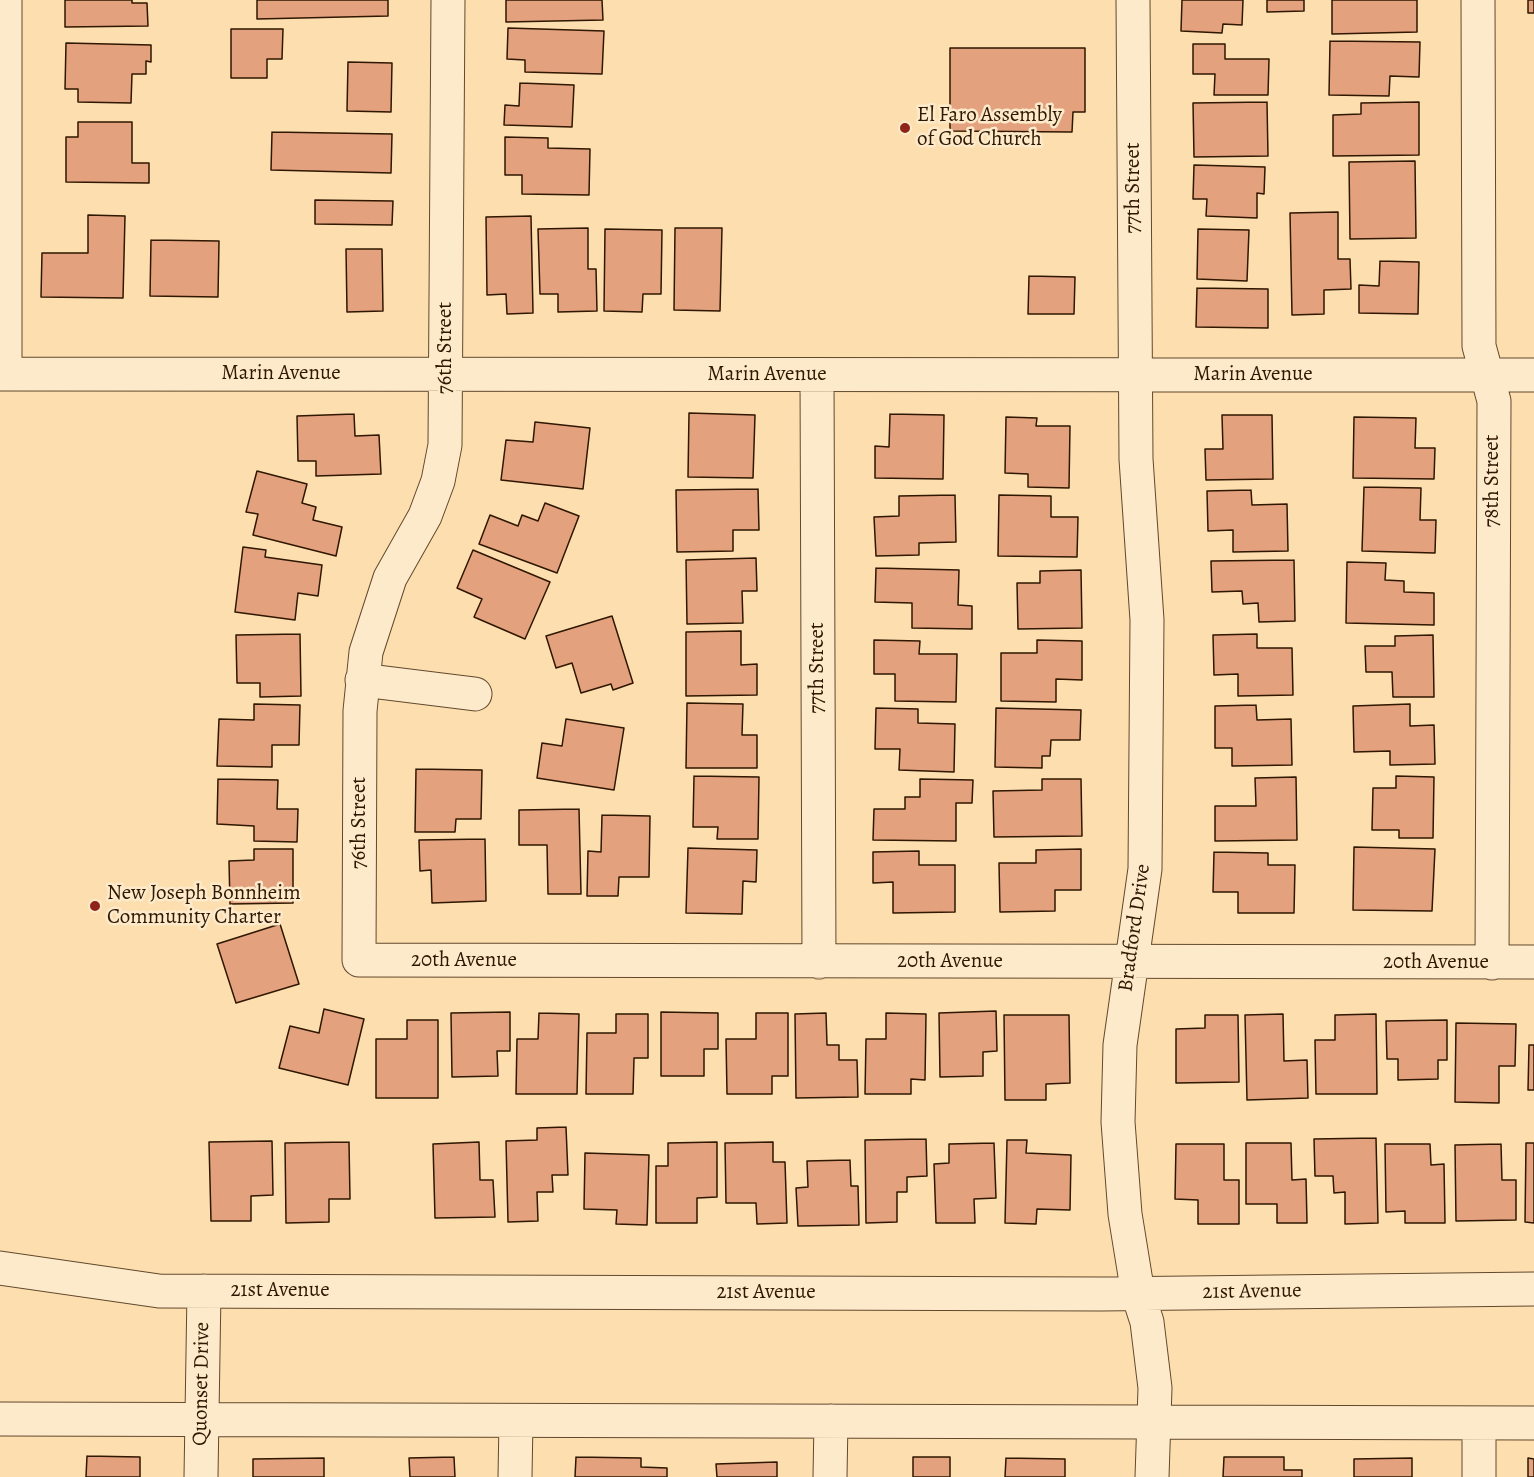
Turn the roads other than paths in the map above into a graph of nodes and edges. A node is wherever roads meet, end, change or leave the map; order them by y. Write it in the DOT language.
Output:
graph roads {
  1 [pos="5,0"];
  2 [pos="448,0"];
  3 [pos="1133,0"];
  4 [pos="1478,0"];
  5 [pos="2,374"];
  6 [pos="446,374"];
  7 [pos="818,375"];
  8 [pos="1135,375"];
  9 [pos="1487,375"];
  10 [pos="1534,375"];
  11 [pos="362,680"];
  12 [pos="475,694"];
  13 [pos="366,960"];
  14 [pos="819,962"];
  15 [pos="1130,962"];
  16 [pos="1534,962"];
  17 [pos="1492,963"];
  18 [pos="0,1268"];
  19 [pos="1534,1289"];
  20 [pos="204,1291"];
  21 [pos="1138,1294"];
  22 [pos="0,1419"];
  23 [pos="201,1420"];
  24 [pos="516,1420"];
  25 [pos="831,1422"];
  26 [pos="1152,1422"];
  27 [pos="1479,1423"];
  28 [pos="1534,1423"];
  29 [pos="201,1477"];
  30 [pos="515,1477"];
  31 [pos="830,1477"];
  32 [pos="1152,1477"];
  33 [pos="1479,1477"];
  1 -- 5 [label="street"];
  2 -- 6 [label="street, 76th Street"];
  3 -- 8 [label="street, 77th Street"];
  4 -- 9 [label="street, 78th Street"];
  5 -- 6 [label="street, Marin Avenue"];
  6 -- 7 [label="street, Marin Avenue"];
  6 -- 11 [label="street, 76th Street"];
  7 -- 8 [label="street, Marin Avenue"];
  7 -- 14 [label="street, 77th Street"];
  8 -- 9 [label="street, Marin Avenue"];
  8 -- 15 [label="street, Bradford Drive"];
  9 -- 10 [label="street, Marin Avenue"];
  9 -- 17 [label="street, 78th Street"];
  11 -- 12 [label="street"];
  11 -- 13 [label="street, 76th Street"];
  13 -- 14 [label="street, 20th Avenue"];
  14 -- 15 [label="street, 20th Avenue"];
  15 -- 17 [label="street, 20th Avenue"];
  15 -- 21 [label="street, Bradford Drive"];
  16 -- 17 [label="street, 20th Avenue"];
  18 -- 20 [label="street, 21st Avenue"];
  19 -- 21 [label="street, 21st Avenue"];
  20 -- 21 [label="street, 21st Avenue"];
  20 -- 23 [label="street, Quonset Drive"];
  21 -- 26 [label="street, Bradford Drive"];
  22 -- 23 [label="street"];
  23 -- 24 [label="street"];
  23 -- 29 [label="street, Quonset Drive"];
  24 -- 25 [label="street"];
  24 -- 30 [label="street"];
  25 -- 26 [label="street"];
  25 -- 31 [label="street"];
  26 -- 27 [label="street"];
  26 -- 32 [label="street, Bradford Drive"];
  27 -- 28 [label="street"];
  27 -- 33 [label="street"];
}
